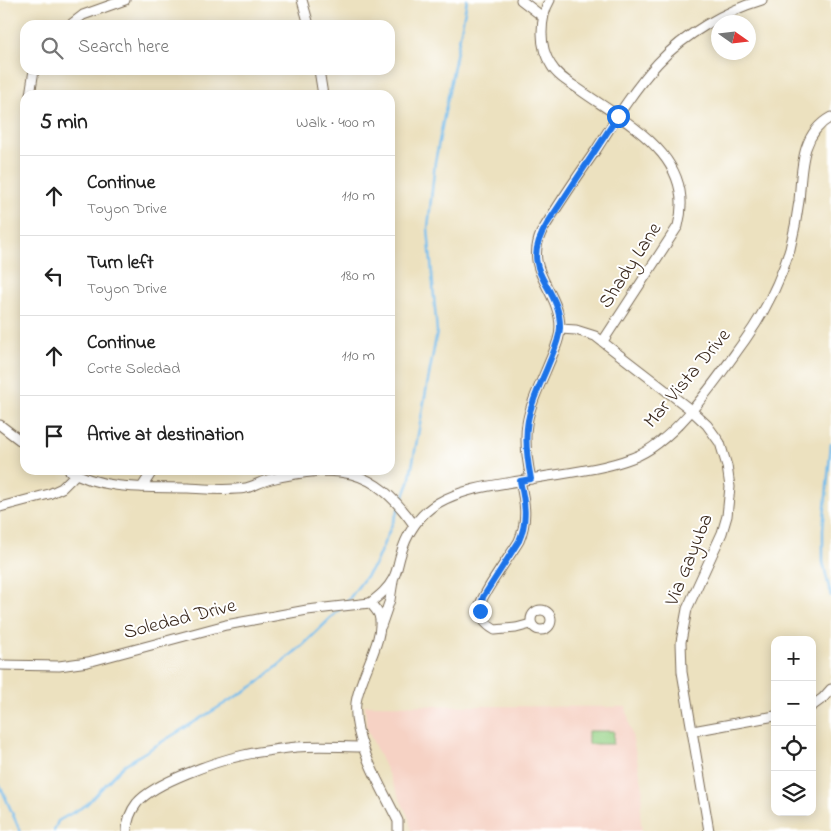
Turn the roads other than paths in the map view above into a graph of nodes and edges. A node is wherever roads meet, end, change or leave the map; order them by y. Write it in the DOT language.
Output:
graph roads {
  1 [pos="125,0"];
  2 [pos="302,0"];
  3 [pos="521,0"];
  4 [pos="550,0"];
  5 [pos="762,0"];
  6 [pos="543,16"];
  7 [pos="76,20"];
  8 [pos="308,20"];
  9 [pos="33,75"];
  10 [pos="320,75"];
  11 [pos="31,90"];
  12 [pos="322,90"];
  13 [pos="618,116"];
  14 [pos="831,117"];
  15 [pos="560,329"];
  16 [pos="603,342"];
  17 [pos="691,410"];
  18 [pos="0,425"];
  19 [pos="20,440"];
  20 [pos="70,475"];
  21 [pos="80,475"];
  22 [pos="150,475"];
  23 [pos="294,475"];
  24 [pos="357,475"];
  25 [pos="531,479"];
  26 [pos="520,481"];
  27 [pos="142,487"];
  28 [pos="0,507"];
  29 [pos="414,525"];
  30 [pos="393,578"];
  31 [pos="370,603"];
  32 [pos="531,624"];
  33 [pos="380,629"];
  34 [pos="0,665"];
  35 [pos="831,689"];
  36 [pos="816,703"];
  37 [pos="771,717"];
  38 [pos="693,731"];
  39 [pos="362,747"];
  40 [pos="127,831"];
  41 [pos="398,831"];
  42 [pos="709,831"];
  1 -- 7 [label="street"];
  2 -- 8 [label="street"];
  3 -- 6 [label="street"];
  4 -- 6 [label="street, Shady Lane"];
  5 -- 13 [label="street"];
  6 -- 13 [label="street, Shady Lane"];
  9 -- 11 [label="street"];
  10 -- 12 [label="street"];
  13 -- 15 [label="street"];
  13 -- 16 [label="street, Shady Lane"];
  14 -- 17 [label="street, Mar Vista Drive"];
  15 -- 16 [label="street, Via Gayuba"];
  15 -- 25 [label="street"];
  16 -- 17 [label="street, Via Gayuba"];
  17 -- 25 [label="street, Mar Vista Drive"];
  17 -- 38 [label="street, Via Gayuba"];
  18 -- 19 [label="street"];
  20 -- 28 [label="street"];
  21 -- 27 [label="street"];
  22 -- 27 [label="street"];
  23 -- 27 [label="street"];
  24 -- 29 [label="street"];
  25 -- 26 [label="street, Mar Vista Drive"];
  26 -- 29 [label="street, Mar Vista Drive"];
  26 -- 32 [label="street"];
  29 -- 30 [label="street"];
  30 -- 31 [label="street"];
  30 -- 33 [label="street"];
  31 -- 33 [label="street"];
  31 -- 34 [label="street, Soledad Drive"];
  33 -- 39 [label="street"];
  35 -- 36 [label="street"];
  37 -- 38 [label="street"];
  38 -- 42 [label="street, Via Gayuba"];
  39 -- 40 [label="street"];
  39 -- 41 [label="street"];
}
